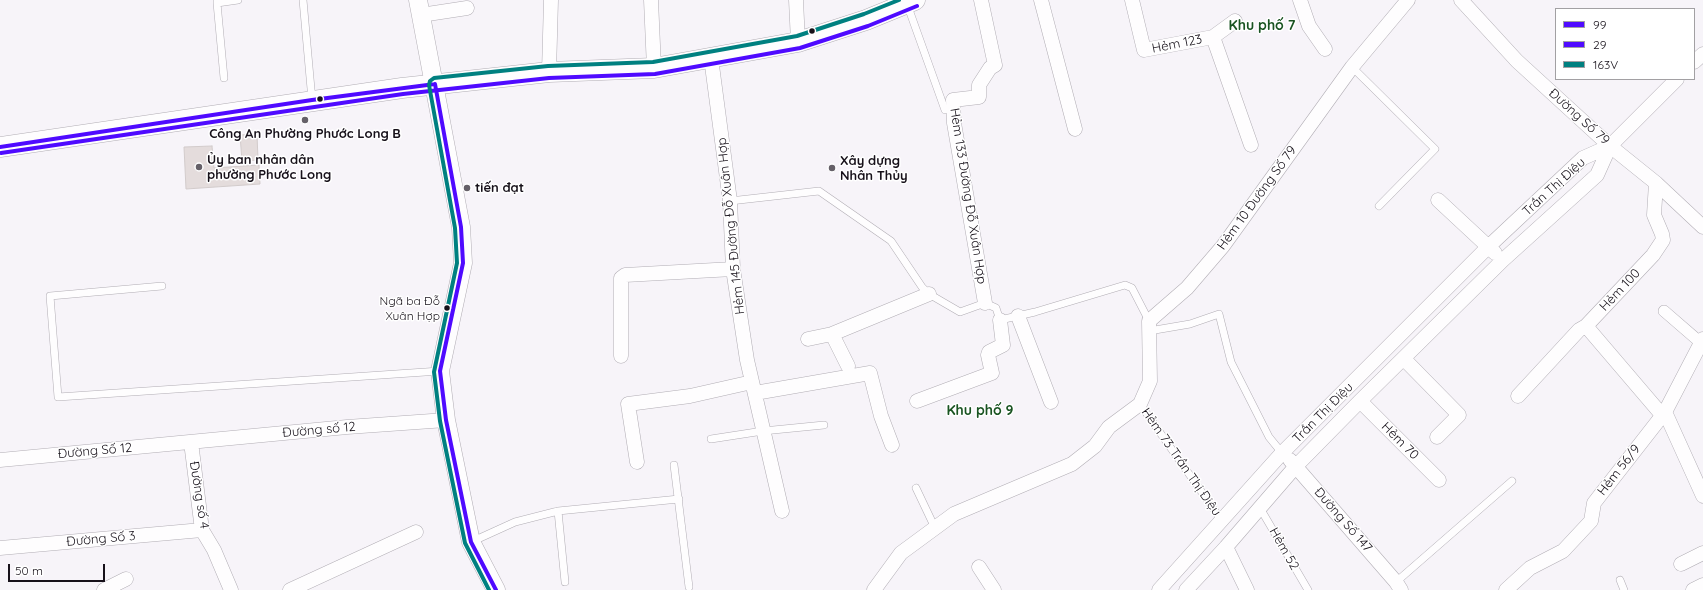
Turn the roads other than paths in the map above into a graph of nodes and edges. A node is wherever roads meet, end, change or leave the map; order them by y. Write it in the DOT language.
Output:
graph roads {
  1 [pos="238,0"];
  2 [pos="303,0"];
  3 [pos="551,0"];
  4 [pos="651,0"];
  5 [pos="796,0"];
  6 [pos="981,0"];
  7 [pos="1041,0"];
  8 [pos="1132,0"];
  9 [pos="1300,0"];
  10 [pos="1408,0"];
  11 [pos="1461,0"];
  12 [pos="217,1"];
  13 [pos="909,1"];
  14 [pos="419,8"];
  15 [pos="467,8"];
  16 [pos="1235,21"];
  17 [pos="1213,37"];
  18 [pos="798,42"];
  19 [pos="1325,49"];
  20 [pos="1703,54"];
  21 [pos="711,58"];
  22 [pos="1695,61"];
  23 [pos="1352,67"];
  24 [pos="654,68"];
  25 [pos="549,72"];
  26 [pos="224,78"];
  27 [pos="1676,80"];
  28 [pos="435,84"];
  29 [pos="312,100"];
  30 [pos="945,110"];
  31 [pos="1075,129"];
  32 [pos="1251,144"];
  33 [pos="1610,146"];
  34 [pos="0,147"];
  35 [pos="1656,183"];
  36 [pos="1438,200"];
  37 [pos="730,201"];
  38 [pos="1379,206"];
  39 [pos="1701,221"];
  40 [pos="1488,248"];
  41 [pos="1503,260"];
  42 [pos="733,269"];
  43 [pos="162,286"];
  44 [pos="929,294"];
  45 [pos="985,303"];
  46 [pos="1664,311"];
  47 [pos="1018,316"];
  48 [pos="1000,320"];
  49 [pos="1149,326"];
  50 [pos="1586,326"];
  51 [pos="832,334"];
  52 [pos="808,339"];
  53 [pos="1702,341"];
  54 [pos="621,356"];
  55 [pos="1404,359"];
  56 [pos="848,366"];
  57 [pos="440,370"];
  58 [pos="753,388"];
  59 [pos="1518,396"];
  60 [pos="917,401"];
  61 [pos="1360,401"];
  62 [pos="1051,402"];
  63 [pos="1140,404"];
  64 [pos="1664,414"];
  65 [pos="446,420"];
  66 [pos="824,425"];
  67 [pos="764,431"];
  68 [pos="1437,438"];
  69 [pos="710,439"];
  70 [pos="191,442"];
  71 [pos="892,445"];
  72 [pos="1282,453"];
  73 [pos="0,460"];
  74 [pos="637,462"];
  75 [pos="674,465"];
  76 [pos="1296,466"];
  77 [pos="1439,480"];
  78 [pos="1512,481"];
  79 [pos="916,488"];
  80 [pos="1703,496"];
  81 [pos="679,499"];
  82 [pos="1260,508"];
  83 [pos="558,511"];
  84 [pos="782,511"];
  85 [pos="1222,521"];
  86 [pos="935,528"];
  87 [pos="202,530"];
  88 [pos="416,532"];
  89 [pos="471,542"];
  90 [pos="1226,547"];
  91 [pos="0,548"];
  92 [pos="1703,553"];
  93 [pos="1681,564"];
  94 [pos="979,567"];
  95 [pos="126,579"];
  96 [pos="1620,580"];
  97 [pos="565,582"];
  98 [pos="1703,585"];
  99 [pos="1399,586"];
  100 [pos="689,587"];
  101 [pos="293,588"];
  102 [pos="104,590"];
  103 [pos="230,590"];
  104 [pos="495,590"];
  105 [pos="874,590"];
  106 [pos="994,590"];
  107 [pos="1159,590"];
  108 [pos="1186,590"];
  109 [pos="1247,590"];
  110 [pos="1308,590"];
  111 [pos="1506,590"];
  112 [pos="1624,590"];
  113 [pos="1693,590"];
  1 -- 12 [label="lane"];
  2 -- 29 [label="lane"];
  3 -- 25 [label="street"];
  4 -- 24 [label="street"];
  5 -- 18 [label="street"];
  6 -- 45 [label="street, Hẻm 133 Đường Đỗ Xuân Hợp"];
  7 -- 31 [label="street"];
  8 -- 17 [label="street, Hẻm 123"];
  9 -- 19 [label="street"];
  10 -- 23 [label="street, Hẻm 10 Đường Số 79"];
  11 -- 33 [label="street, Đường Số 79"];
  12 -- 26 [label="lane"];
  13 -- 18 [label="main road"];
  13 -- 30 [label="lane"];
  14 -- 15 [label="street"];
  14 -- 28 [label="street"];
  16 -- 17 [label="street, Hẻm 123"];
  17 -- 32 [label="street, Hẻm 123"];
  18 -- 21 [label="main road"];
  20 -- 22 [label="street"];
  21 -- 24 [label="main road"];
  21 -- 37 [label="street, Hẻm 145 Đường Đỗ Xuân Hợp"];
  23 -- 38 [label="lane"];
  23 -- 49 [label="street, Hẻm 10 Đường Số 79"];
  24 -- 25 [label="main road"];
  25 -- 28 [label="main road"];
  27 -- 33 [label="street"];
  28 -- 29 [label="main road"];
  28 -- 57 [label="street"];
  29 -- 34 [label="main road"];
  33 -- 35 [label="street, Đường Số 79"];
  33 -- 40 [label="street, Trần Thị Điệu"];
  33 -- 41 [label="street, Trần Thị Điệu"];
  35 -- 39 [label="street, Đường Số 79"];
  35 -- 50 [label="street, Hẻm 100"];
  36 -- 40 [label="street"];
  37 -- 42 [label="street, Hẻm 145 Đường Đỗ Xuân Hợp"];
  37 -- 44 [label="lane"];
  40 -- 41 [label="street"];
  40 -- 72 [label="street, Trần Thị Điệu"];
  41 -- 55 [label="street, Trần Thị Điệu"];
  42 -- 54 [label="street"];
  42 -- 58 [label="street, Hẻm 145 Đường Đỗ Xuân Hợp"];
  43 -- 57 [label="lane"];
  44 -- 45 [label="lane"];
  44 -- 51 [label="street"];
  45 -- 48 [label="lane"];
  46 -- 53 [label="street"];
  47 -- 48 [label="lane"];
  47 -- 49 [label="lane"];
  47 -- 62 [label="street"];
  48 -- 60 [label="street"];
  49 -- 63 [label="street"];
  49 -- 72 [label="lane"];
  50 -- 59 [label="street, Hẻm 100"];
  50 -- 64 [label="street"];
  51 -- 52 [label="street"];
  51 -- 56 [label="street"];
  53 -- 64 [label="street, Hẻm 56/9"];
  55 -- 61 [label="street, Trần Thị Điệu"];
  55 -- 68 [label="street"];
  57 -- 65 [label="street"];
  58 -- 67 [label="street, Hẻm 145 Đường Đỗ Xuân Hợp"];
  58 -- 71 [label="street"];
  58 -- 74 [label="street"];
  61 -- 76 [label="street, Trần Thị Điệu"];
  61 -- 77 [label="street, Hẻm 70"];
  63 -- 85 [label="lane, Hẻm 73 Trần Thị Điệu"];
  63 -- 86 [label="street"];
  64 -- 80 [label="street"];
  64 -- 111 [label="street, Hẻm 56/9"];
  65 -- 70 [label="street, Đường số 12"];
  65 -- 89 [label="street"];
  66 -- 67 [label="lane"];
  67 -- 69 [label="lane"];
  67 -- 84 [label="street, Hẻm 145 Đường Đỗ Xuân Hợp"];
  70 -- 73 [label="street, Đường Số 12"];
  70 -- 87 [label="street, Đường số 4"];
  72 -- 76 [label="street, Đường Số 147"];
  72 -- 85 [label="street, Trần Thị Điệu"];
  75 -- 81 [label="lane"];
  76 -- 82 [label="street, Trần Thị Điệu"];
  76 -- 99 [label="street, Đường Số 147"];
  78 -- 99 [label="lane"];
  79 -- 86 [label="lane"];
  81 -- 83 [label="lane"];
  81 -- 100 [label="lane"];
  82 -- 90 [label="street, Trần Thị Điệu"];
  82 -- 110 [label="lane, Hẻm 52"];
  83 -- 89 [label="lane"];
  83 -- 97 [label="lane"];
  85 -- 107 [label="street, Trần Thị Điệu"];
  86 -- 105 [label="street"];
  87 -- 91 [label="street, Đường Số 3"];
  87 -- 103 [label="street, Đường số 4"];
  88 -- 101 [label="street"];
  89 -- 104 [label="street"];
  90 -- 108 [label="street, Trần Thị Điệu"];
  90 -- 109 [label="street"];
  92 -- 93 [label="street"];
  94 -- 106 [label="street"];
  95 -- 102 [label="street"];
  96 -- 112 [label="lane"];
  98 -- 113 [label="street"];
}
